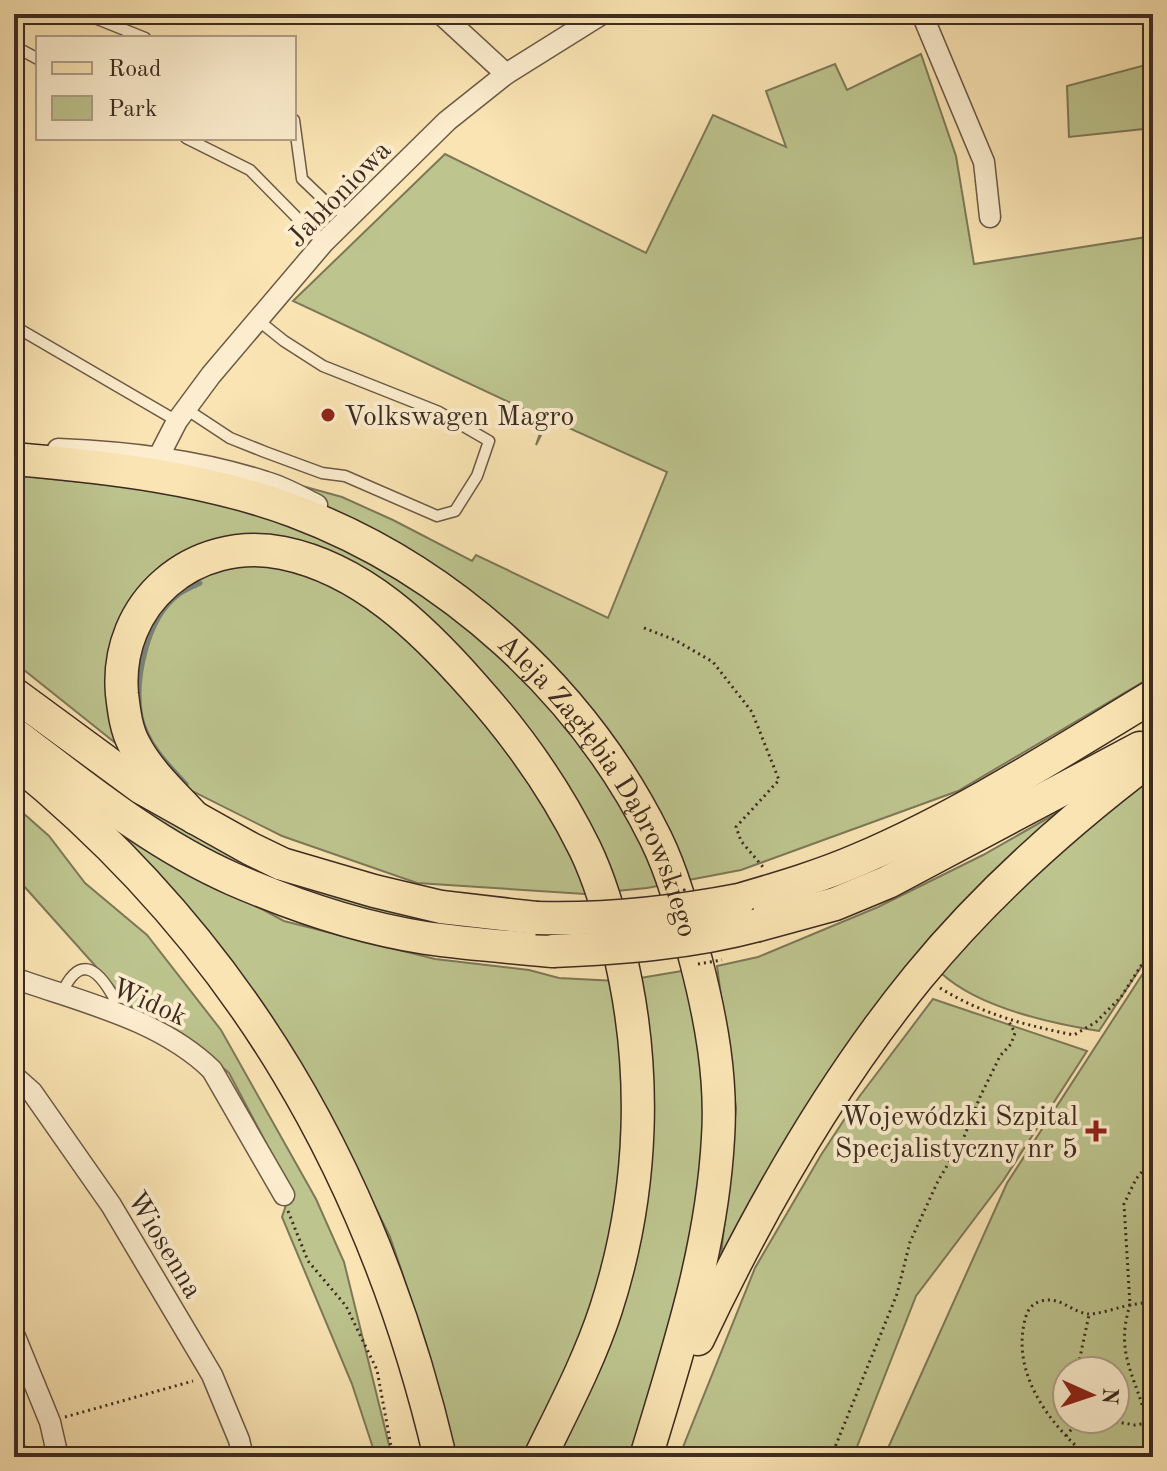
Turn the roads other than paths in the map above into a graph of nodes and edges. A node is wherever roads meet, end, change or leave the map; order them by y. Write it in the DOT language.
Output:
graph roads {
  1 [pos="85,14"];
  2 [pos="441,14"];
  3 [pos="602,14"];
  4 [pos="922,14"];
  5 [pos="140,36"];
  6 [pos="14,46"];
  7 [pos="36,58"];
  8 [pos="506,74"];
  9 [pos="296,135"];
  10 [pos="190,140"];
  11 [pos="349,217"];
  12 [pos="990,217"];
  13 [pos="324,242"];
  14 [pos="259,321"];
  15 [pos="14,326"];
  16 [pos="182,415"];
  17 [pos="159,456"];
  18 [pos="14,459"];
  19 [pos="378,551"];
  20 [pos="14,694"];
  21 [pos="1153,696"];
  22 [pos="14,734"];
  23 [pos="1153,741"];
  24 [pos="1153,757"];
  25 [pos="14,760"];
  26 [pos="195,818"];
  27 [pos="14,978"];
  28 [pos="61,995"];
  29 [pos="110,1012"];
  30 [pos="14,1076"];
  31 [pos="284,1195"];
  32 [pos="14,1334"];
  33 [pos="649,1446"];
  34 [pos="58,1457"];
  35 [pos="243,1457"];
  36 [pos="440,1457"];
  37 [pos="540,1457"];
  1 -- 5 [label="lane"];
  2 -- 8 [label="street"];
  3 -- 8 [label="street, Jabłoniowa"];
  4 -- 12 [label="street"];
  6 -- 7 [label="lane"];
  8 -- 11 [label="street, Jabłoniowa"];
  9 -- 11 [label="lane"];
  10 -- 13 [label="lane"];
  11 -- 13 [label="street, Jabłoniowa"];
  13 -- 14 [label="street, Jabłoniowa"];
  14 -- 16 [label="street, Jabłoniowa"];
  14 -- 16 [label="lane"];
  15 -- 16 [label="lane"];
  16 -- 17 [label="street, Jabłoniowa"];
  17 -- 18 [label="street"];
  17 -- 19 [label="street"];
  18 -- 19 [label="main road, Aleja Zagłębia Dąbrowskiego"];
  19 -- 33 [label="main road, Aleja Zagłębia Dąbrowskiego"];
  20 -- 26 [label="main road"];
  21 -- 26 [label="main road, bridge"];
  22 -- 23 [label="main road, bridge"];
  24 -- 33 [label="main road"];
  25 -- 36 [label="main road"];
  26 -- 37 [label="main road"];
  27 -- 28 [label="street, Widok"];
  28 -- 29 [label="street, Widok"];
  28 -- 29 [label="lane"];
  29 -- 31 [label="street, Widok"];
  30 -- 35 [label="street, Wiosenna"];
  32 -- 34 [label="street"];
}
